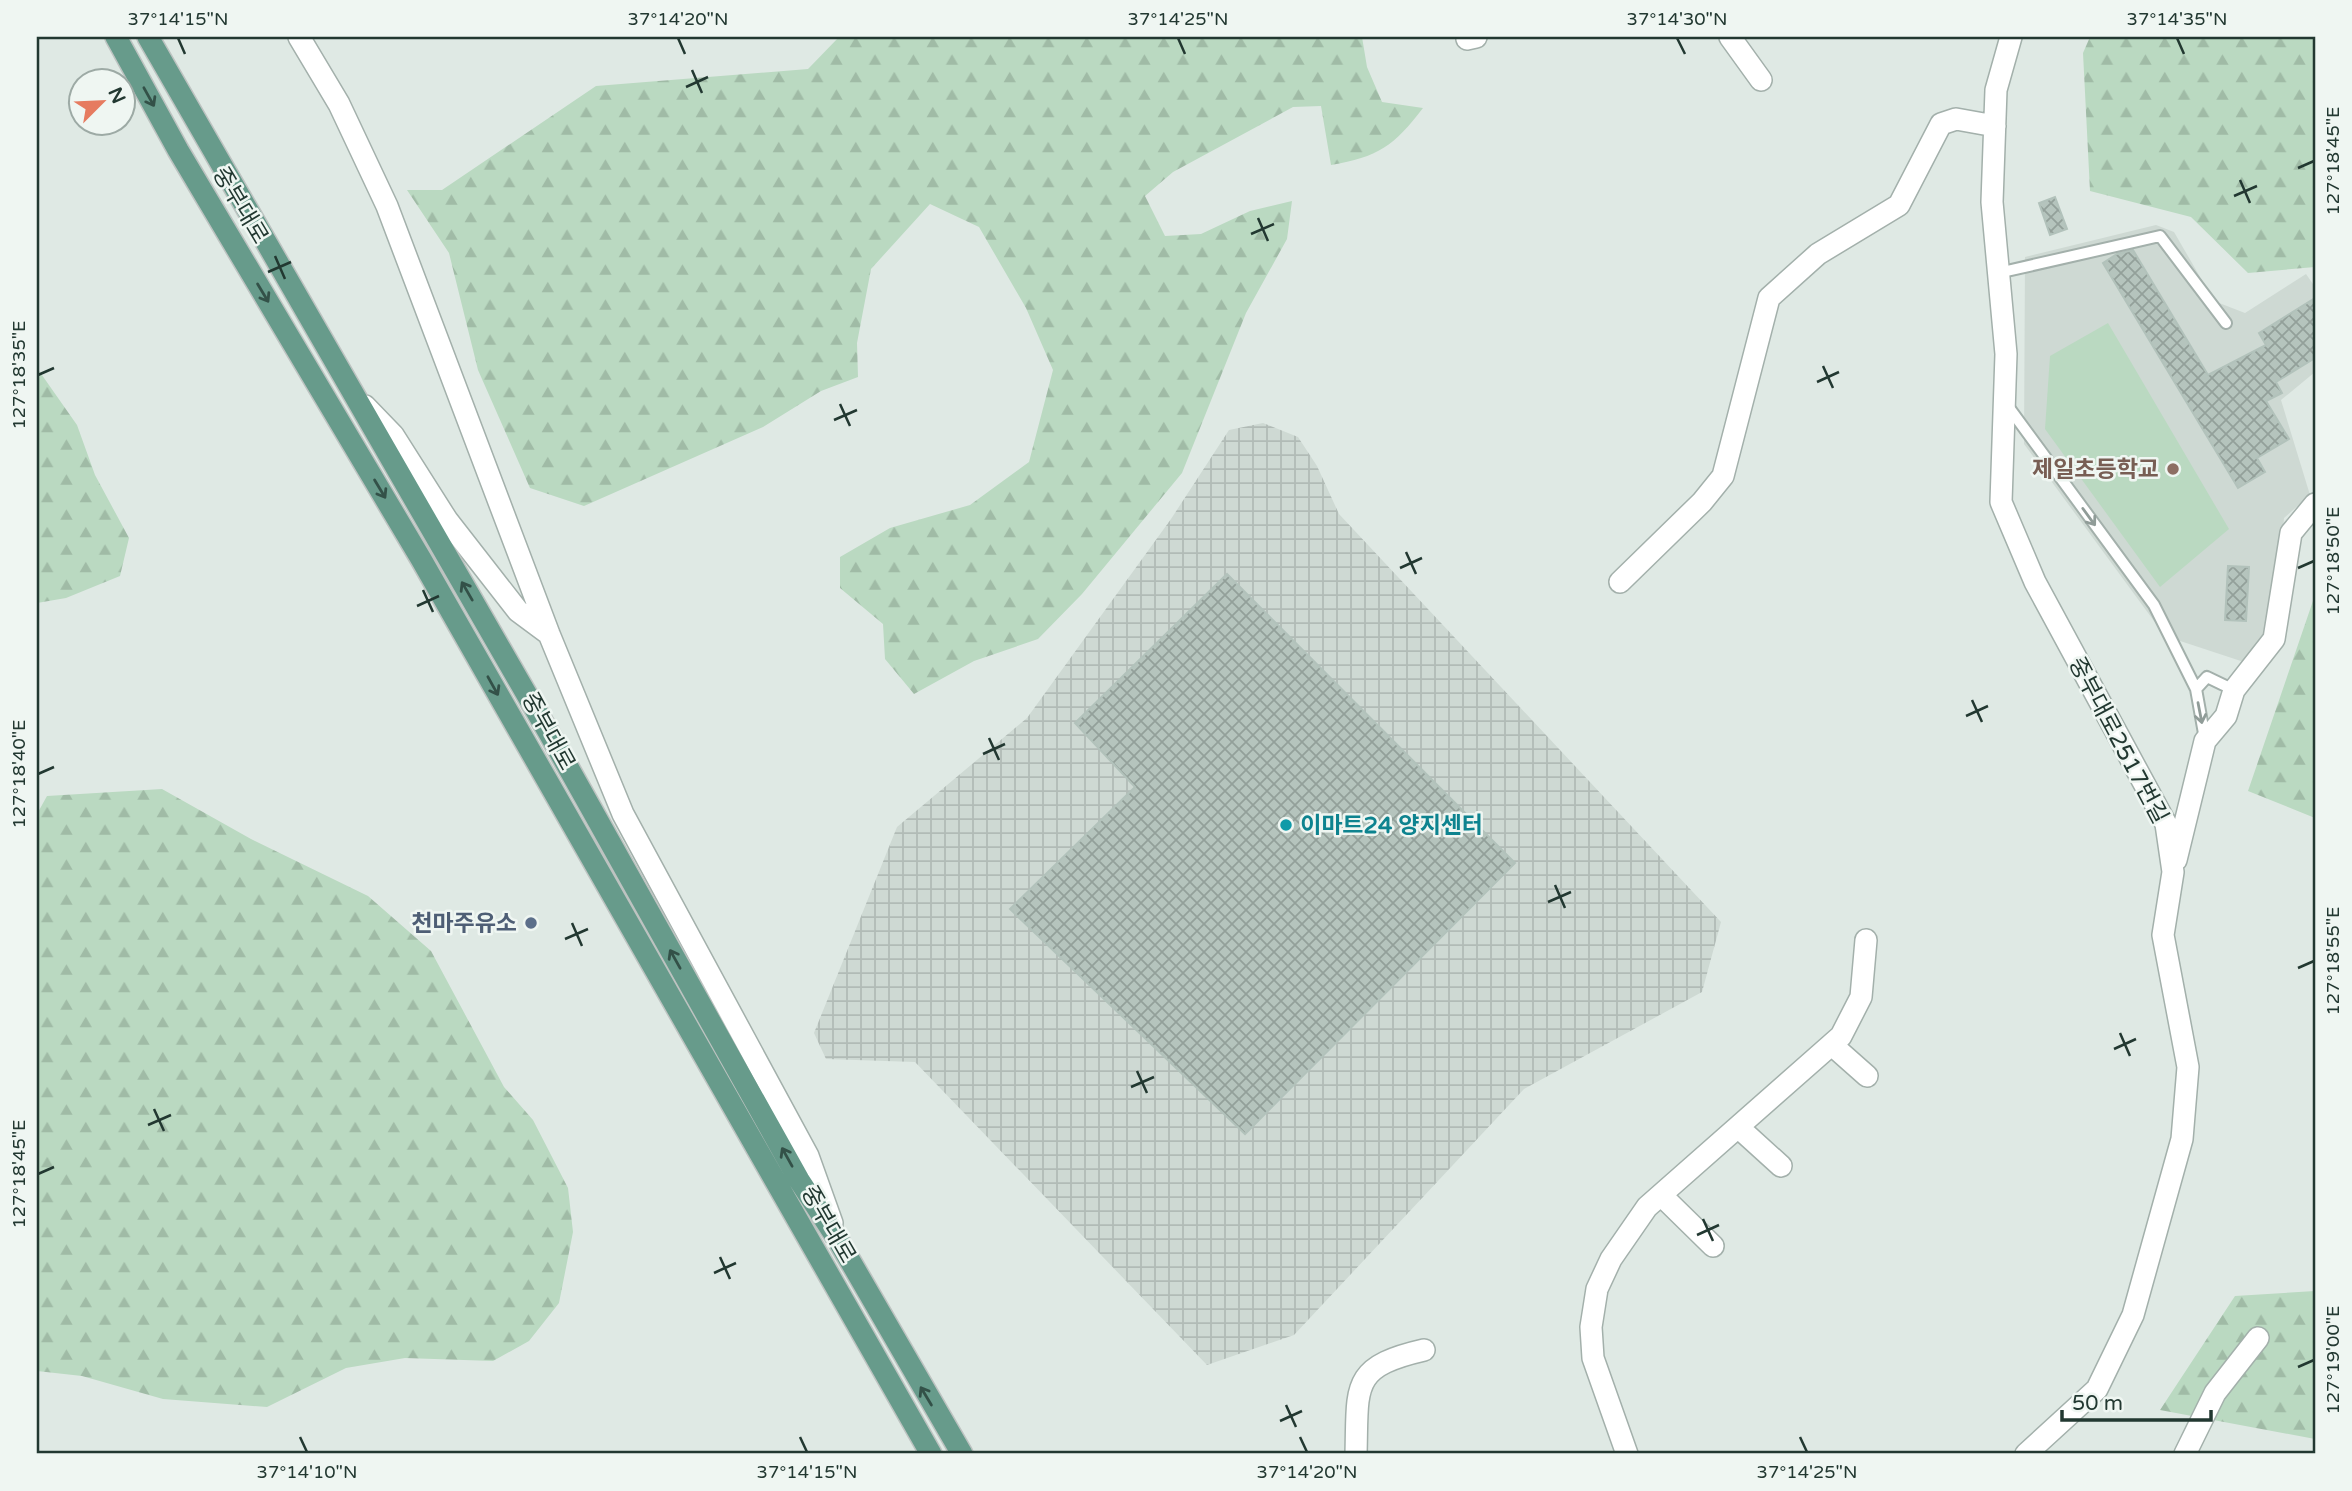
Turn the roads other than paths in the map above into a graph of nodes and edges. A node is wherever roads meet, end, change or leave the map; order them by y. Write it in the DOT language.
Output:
graph roads {
  1 [pos="116,37"];
  2 [pos="148,37"];
  3 [pos="299,37"];
  4 [pos="1730,37"];
  5 [pos="2011,37"];
  6 [pos="1761,80"];
  7 [pos="1995,126"];
  8 [pos="1998,273"];
  9 [pos="2226,323"];
  10 [pos="355,397"];
  11 [pos="2005,403"];
  12 [pos="2315,504"];
  13 [pos="1620,582"];
  14 [pos="550,634"];
  15 [pos="2196,689"];
  16 [pos="2234,690"];
  17 [pos="2205,741"];
  18 [pos="2173,872"];
  19 [pos="1866,940"];
  20 [pos="1832,1045"];
  21 [pos="1867,1076"];
  22 [pos="1738,1127"];
  23 [pos="1781,1167"];
  24 [pos="1661,1195"];
  25 [pos="838,1240"];
  26 [pos="1713,1246"];
  27 [pos="2258,1338"];
  28 [pos="1424,1350"];
  29 [pos="931,1454"];
  30 [pos="962,1454"];
  31 [pos="1356,1454"];
  32 [pos="1627,1454"];
  33 [pos="2026,1454"];
  34 [pos="2185,1454"];
  1 -- 29 [label="main road, 중부대로, one-way"];
  2 -- 10 [label="main road, 중부대로"];
  3 -- 14 [label="street"];
  4 -- 6 [label="street"];
  5 -- 7 [label="street, 중부대로2517번길"];
  7 -- 8 [label="street, 중부대로2517번길"];
  7 -- 13 [label="street"];
  8 -- 9 [label="lane"];
  8 -- 11 [label="street, 중부대로2517번길"];
  10 -- 14 [label="street"];
  25 -- 10 [label="main road, 중부대로, one-way"];
  11 -- 15 [label="lane, one-way"];
  11 -- 18 [label="street, 중부대로2517번길"];
  12 -- 16 [label="street"];
  14 -- 25 [label="street"];
  15 -- 16 [label="lane"];
  15 -- 17 [label="lane, one-way"];
  16 -- 17 [label="street"];
  17 -- 18 [label="street"];
  18 -- 33 [label="street, 중부대로2517번길"];
  19 -- 20 [label="street"];
  20 -- 21 [label="street"];
  20 -- 22 [label="street"];
  22 -- 23 [label="street"];
  22 -- 24 [label="street"];
  24 -- 26 [label="street"];
  24 -- 32 [label="street"];
  30 -- 25 [label="main road, 중부대로, one-way"];
  27 -- 34 [label="street"];
  28 -- 31 [label="street"];
}
